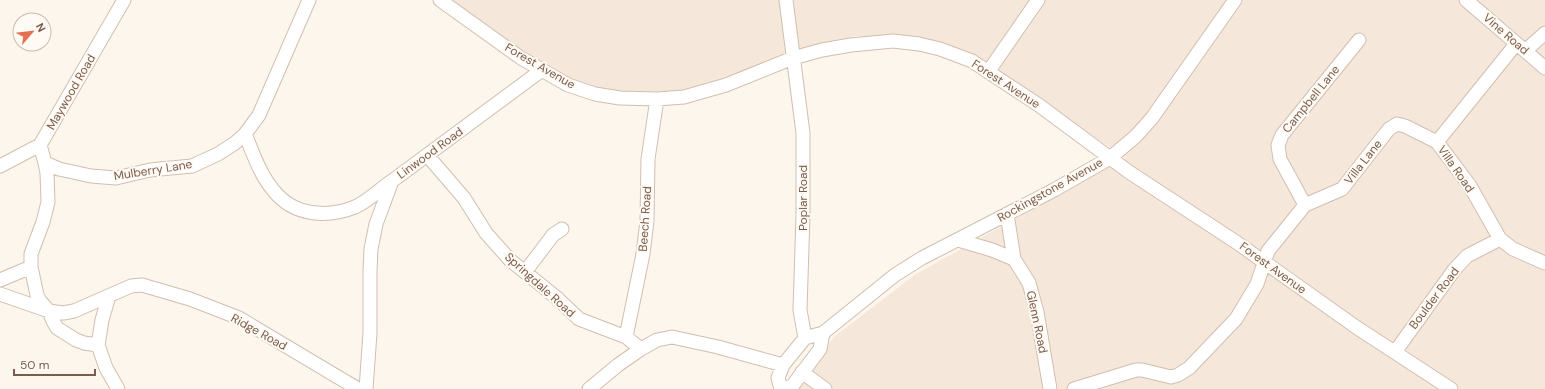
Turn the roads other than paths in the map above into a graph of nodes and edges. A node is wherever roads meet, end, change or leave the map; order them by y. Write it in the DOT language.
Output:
graph roads {
  1 [pos="124,0"];
  2 [pos="309,0"];
  3 [pos="440,0"];
  4 [pos="786,0"];
  5 [pos="1038,0"];
  6 [pos="1235,0"];
  7 [pos="1466,0"];
  8 [pos="1545,33"];
  9 [pos="1359,40"];
  10 [pos="1521,47"];
  11 [pos="793,58"];
  12 [pos="1545,68"];
  13 [pos="542,70"];
  14 [pos="988,72"];
  15 [pos="657,99"];
  16 [pos="245,134"];
  17 [pos="1437,142"];
  18 [pos="40,145"];
  19 [pos="428,155"];
  20 [pos="1110,158"];
  21 [pos="45,163"];
  22 [pos="0,166"];
  23 [pos="392,181"];
  24 [pos="1305,205"];
  25 [pos="1007,214"];
  26 [pos="562,229"];
  27 [pos="1500,239"];
  28 [pos="958,240"];
  29 [pos="1014,259"];
  30 [pos="1264,262"];
  31 [pos="1545,263"];
  32 [pos="31,267"];
  33 [pos="525,272"];
  34 [pos="0,280"];
  35 [pos="0,294"];
  36 [pos="109,296"];
  37 [pos="49,311"];
  38 [pos="822,334"];
  39 [pos="626,337"];
  40 [pos="805,338"];
  41 [pos="98,345"];
  42 [pos="641,349"];
  43 [pos="1395,352"];
  44 [pos="783,365"];
  45 [pos="802,372"];
  46 [pos="118,389"];
  47 [pos="358,389"];
  48 [pos="366,389"];
  49 [pos="589,389"];
  50 [pos="781,389"];
  51 [pos="786,389"];
  52 [pos="825,389"];
  53 [pos="1050,389"];
  54 [pos="1074,389"];
  55 [pos="1451,389"];
  1 -- 18 [label="street, Maywood Road"];
  2 -- 16 [label="street, Mulberry Lane"];
  3 -- 13 [label="street, Forest Avenue"];
  4 -- 11 [label="street, Poplar Road"];
  5 -- 14 [label="street"];
  6 -- 20 [label="street, Rockingstone Avenue"];
  7 -- 10 [label="street, Vine Road"];
  8 -- 10 [label="street, Villa Road"];
  9 -- 24 [label="street, Campbell Lane"];
  10 -- 12 [label="street, Vine Road"];
  10 -- 17 [label="street, Villa Road"];
  11 -- 14 [label="street, Forest Avenue"];
  11 -- 15 [label="street, Forest Avenue"];
  11 -- 40 [label="street, Poplar Road"];
  13 -- 15 [label="street, Forest Avenue"];
  13 -- 19 [label="street, Linwood Road"];
  14 -- 20 [label="street, Forest Avenue"];
  15 -- 39 [label="street, Beech Road"];
  16 -- 21 [label="street, Mulberry Lane"];
  16 -- 23 [label="street"];
  17 -- 24 [label="street, Villa Lane"];
  17 -- 27 [label="street, Villa Road"];
  18 -- 21 [label="street"];
  18 -- 22 [label="street"];
  19 -- 23 [label="street, Linwood Road"];
  19 -- 33 [label="street, Springdale Road"];
  20 -- 25 [label="street, Rockingstone Avenue"];
  20 -- 30 [label="street, Forest Avenue"];
  21 -- 32 [label="street"];
  23 -- 48 [label="street, Linwood Road"];
  24 -- 30 [label="street, Villa Lane"];
  25 -- 28 [label="street, Rockingstone Avenue"];
  25 -- 29 [label="street, Glenn Road"];
  26 -- 33 [label="street"];
  27 -- 31 [label="street, Villa Road"];
  27 -- 43 [label="street, Boulder Road"];
  28 -- 29 [label="street"];
  28 -- 38 [label="street, Rockingstone Avenue"];
  29 -- 53 [label="street, Glenn Road"];
  30 -- 43 [label="street, Forest Avenue"];
  30 -- 54 [label="street, Villa Lane"];
  32 -- 34 [label="street"];
  32 -- 37 [label="street"];
  33 -- 39 [label="street, Springdale Road"];
  35 -- 37 [label="street, Ridge Road"];
  36 -- 37 [label="street, Ridge Road"];
  36 -- 41 [label="street"];
  36 -- 47 [label="street, Ridge Road"];
  37 -- 41 [label="street"];
  38 -- 40 [label="street, Rockingstone Avenue"];
  38 -- 45 [label="street"];
  39 -- 42 [label="street, Springdale Road"];
  40 -- 44 [label="street"];
  41 -- 46 [label="street"];
  42 -- 44 [label="street"];
  42 -- 49 [label="street"];
  43 -- 55 [label="street, Forest Avenue"];
  44 -- 50 [label="street"];
  45 -- 51 [label="street"];
  45 -- 52 [label="street"];
}
